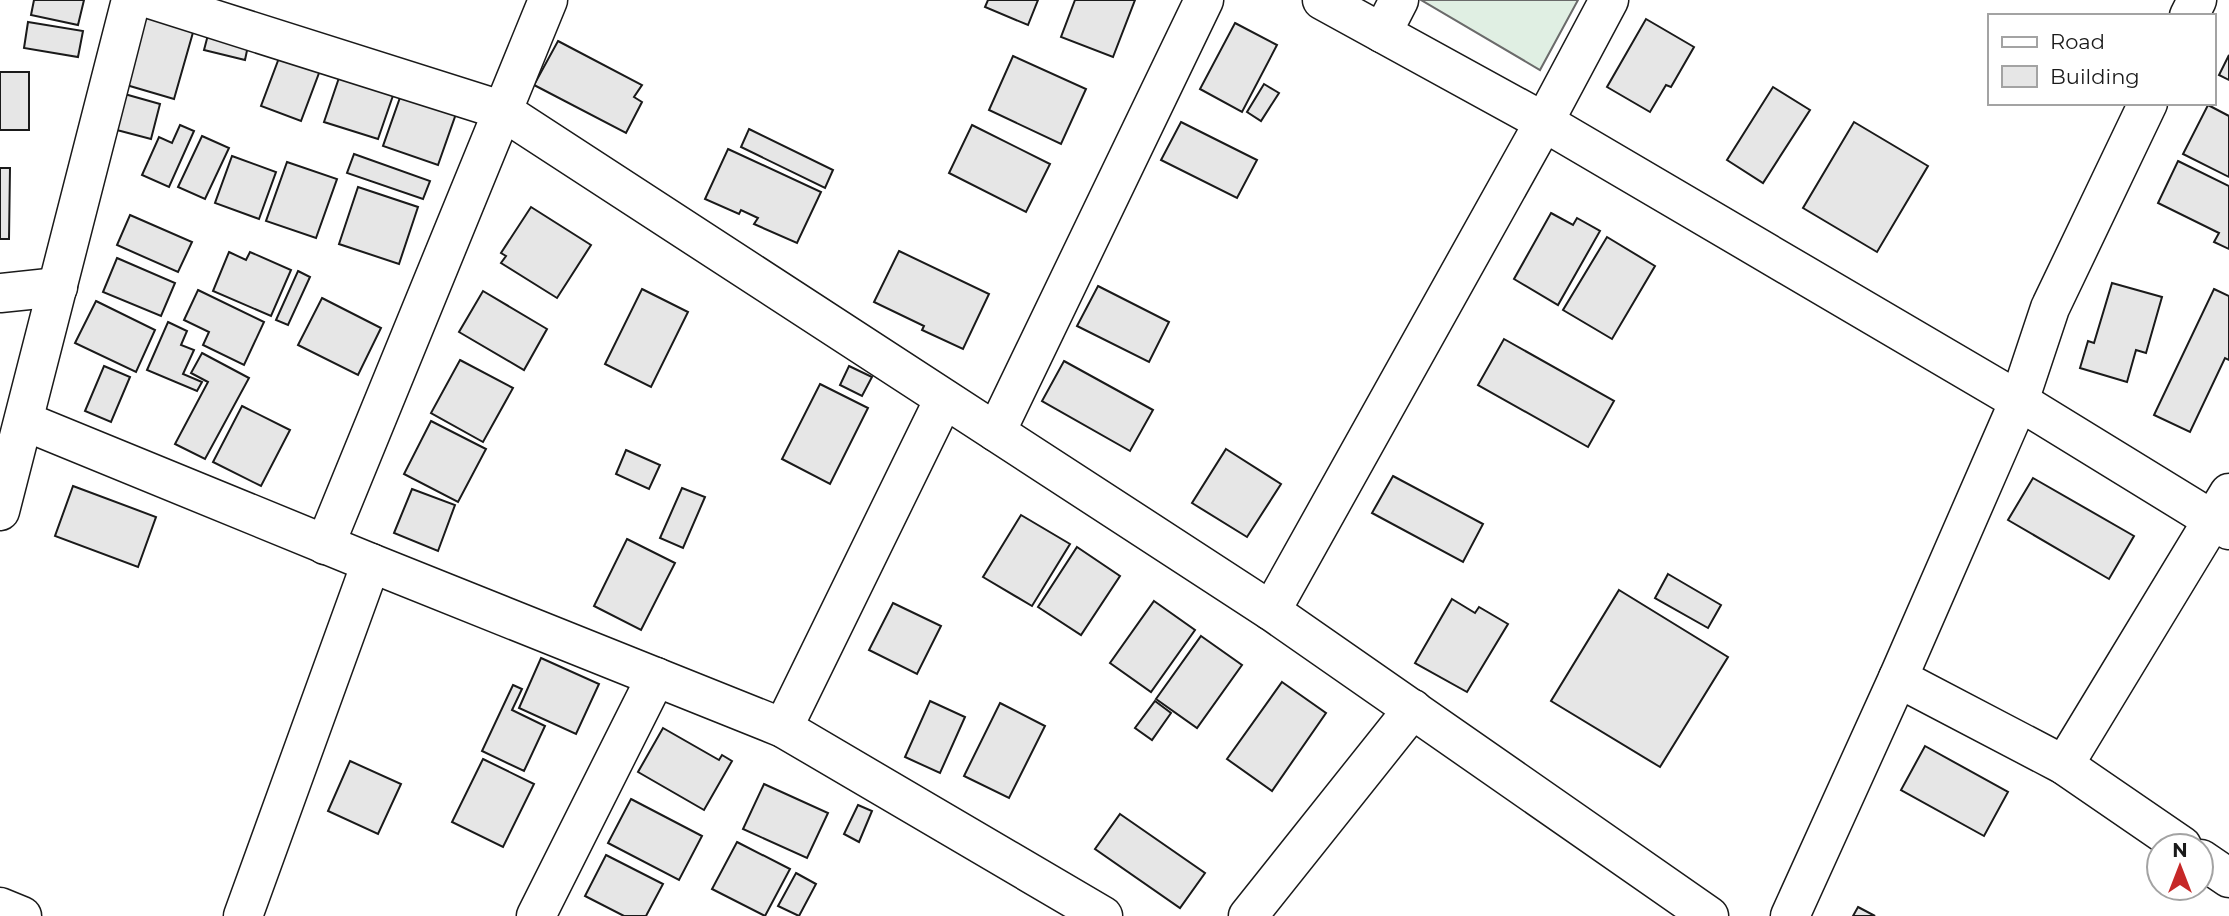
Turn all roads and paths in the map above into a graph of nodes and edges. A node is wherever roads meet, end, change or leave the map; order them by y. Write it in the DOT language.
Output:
graph roads {
  1 [pos="131,0"];
  2 [pos="153,0"];
  3 [pos="548,0"];
  4 [pos="1204,0"];
  5 [pos="1322,0"];
  6 [pos="1609,0"];
  7 [pos="1391,17"];
  8 [pos="2147,105"];
  9 [pos="501,110"];
  10 [pos="1544,122"];
  11 [pos="58,287"];
  12 [pos="0,293"];
  13 [pos="944,399"];
  14 [pos="2019,401"];
  15 [pos="24,421"];
  16 [pos="996,432"];
  17 [pos="0,511"];
  18 [pos="2224,515"];
  19 [pos="325,545"];
  20 [pos="371,564"];
  21 [pos="1271,611"];
  22 [pos="656,677"];
  23 [pos="1898,678"];
  24 [pos="1413,709"];
  25 [pos="783,728"];
  26 [pos="2064,765"];
  27 [pos="2162,832"];
  28 [pos="0,907"];
  29 [pos="22,916"];
  30 [pos="243,916"];
  31 [pos="536,916"];
  32 [pos="1103,916"];
  33 [pos="1248,916"];
  34 [pos="1709,916"];
  35 [pos="1790,916"];
  1 -- 11 [label="street"];
  2 -- 9 [label="street"];
  3 -- 9 [label="street"];
  4 -- 16 [label="street"];
  5 -- 7 [label="street"];
  6 -- 10 [label="street"];
  7 -- 10 [label="street"];
  8 -- 14 [label="street"];
  9 -- 13 [label="street"];
  9 -- 19 [label="street"];
  10 -- 14 [label="street"];
  10 -- 21 [label="street"];
  11 -- 12 [label="street"];
  11 -- 15 [label="street"];
  13 -- 16 [label="street"];
  13 -- 25 [label="street"];
  14 -- 18 [label="street"];
  14 -- 23 [label="street"];
  15 -- 17 [label="street"];
  15 -- 19 [label="street"];
  16 -- 21 [label="street"];
  18 -- 26 [label="street"];
  19 -- 20 [label="street"];
  20 -- 22 [label="street"];
  20 -- 30 [label="street"];
  21 -- 24 [label="street"];
  22 -- 25 [label="street"];
  22 -- 31 [label="street"];
  23 -- 26 [label="street"];
  23 -- 35 [label="street"];
  24 -- 33 [label="street"];
  24 -- 34 [label="street"];
  25 -- 32 [label="street"];
  26 -- 27 [label="street"];
  28 -- 29 [label="street"];
}
